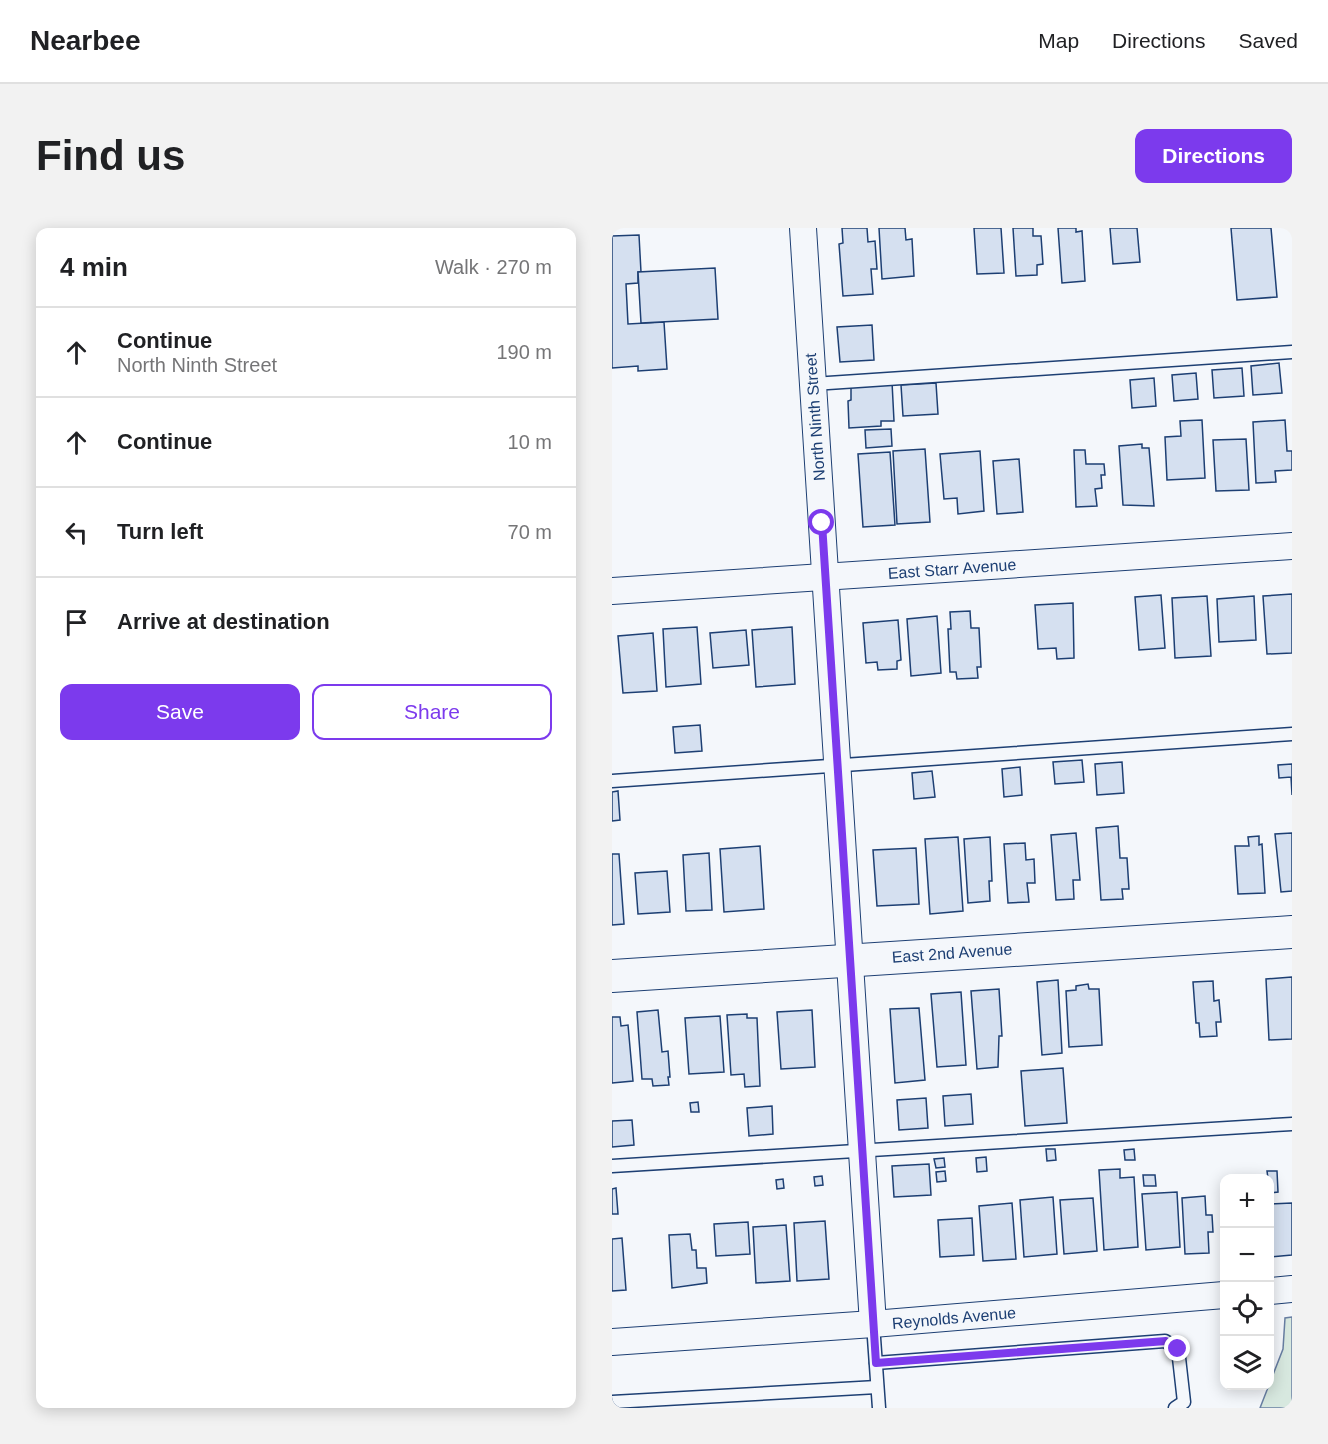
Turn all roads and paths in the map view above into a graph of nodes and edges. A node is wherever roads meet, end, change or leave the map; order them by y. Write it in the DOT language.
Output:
graph roads {
  1 [pos="803,228"];
  2 [pos="1292,352"];
  3 [pos="813,384"];
  4 [pos="1292,546"];
  5 [pos="826,577"];
  6 [pos="612,591"];
  7 [pos="1292,734"];
  8 [pos="838,766"];
  9 [pos="612,781"];
  10 [pos="1292,932"];
  11 [pos="850,960"];
  12 [pos="612,976"];
  13 [pos="1292,1125"];
  14 [pos="862,1152"];
  15 [pos="612,1166"];
  16 [pos="1292,1289"];
  17 [pos="1274,1291"];
  18 [pos="1220,1295"];
  19 [pos="873,1324"];
  20 [pos="612,1342"];
  21 [pos="876,1363"];
  22 [pos="877,1387"];
  23 [pos="612,1402"];
  24 [pos="879,1408"];
  25 [pos="1175,1408"];
  1 -- 3 [label="street, North Ninth Street"];
  2 -- 3 [label="lane"];
  3 -- 5 [label="street, North Ninth Street"];
  4 -- 5 [label="street, East Starr Avenue"];
  5 -- 6 [label="street, East Starr Avenue"];
  5 -- 8 [label="street, North Ninth Street"];
  7 -- 8 [label="lane"];
  8 -- 9 [label="lane"];
  8 -- 11 [label="street, North Ninth Street"];
  10 -- 11 [label="street, East 2nd Avenue"];
  11 -- 12 [label="street, East 2nd Avenue"];
  11 -- 14 [label="street, North Ninth Street"];
  13 -- 14 [label="lane"];
  14 -- 15 [label="lane"];
  14 -- 19 [label="street, North Ninth Street"];
  16 -- 17 [label="street"];
  18 -- 19 [label="street, Reynolds Avenue"];
  19 -- 20 [label="street, Reynolds Avenue"];
  19 -- 21 [label="lane"];
  21 -- 22 [label="lane"];
  21 -- 25 [label="lane"];
  22 -- 23 [label="lane"];
  22 -- 24 [label="lane"];
}
